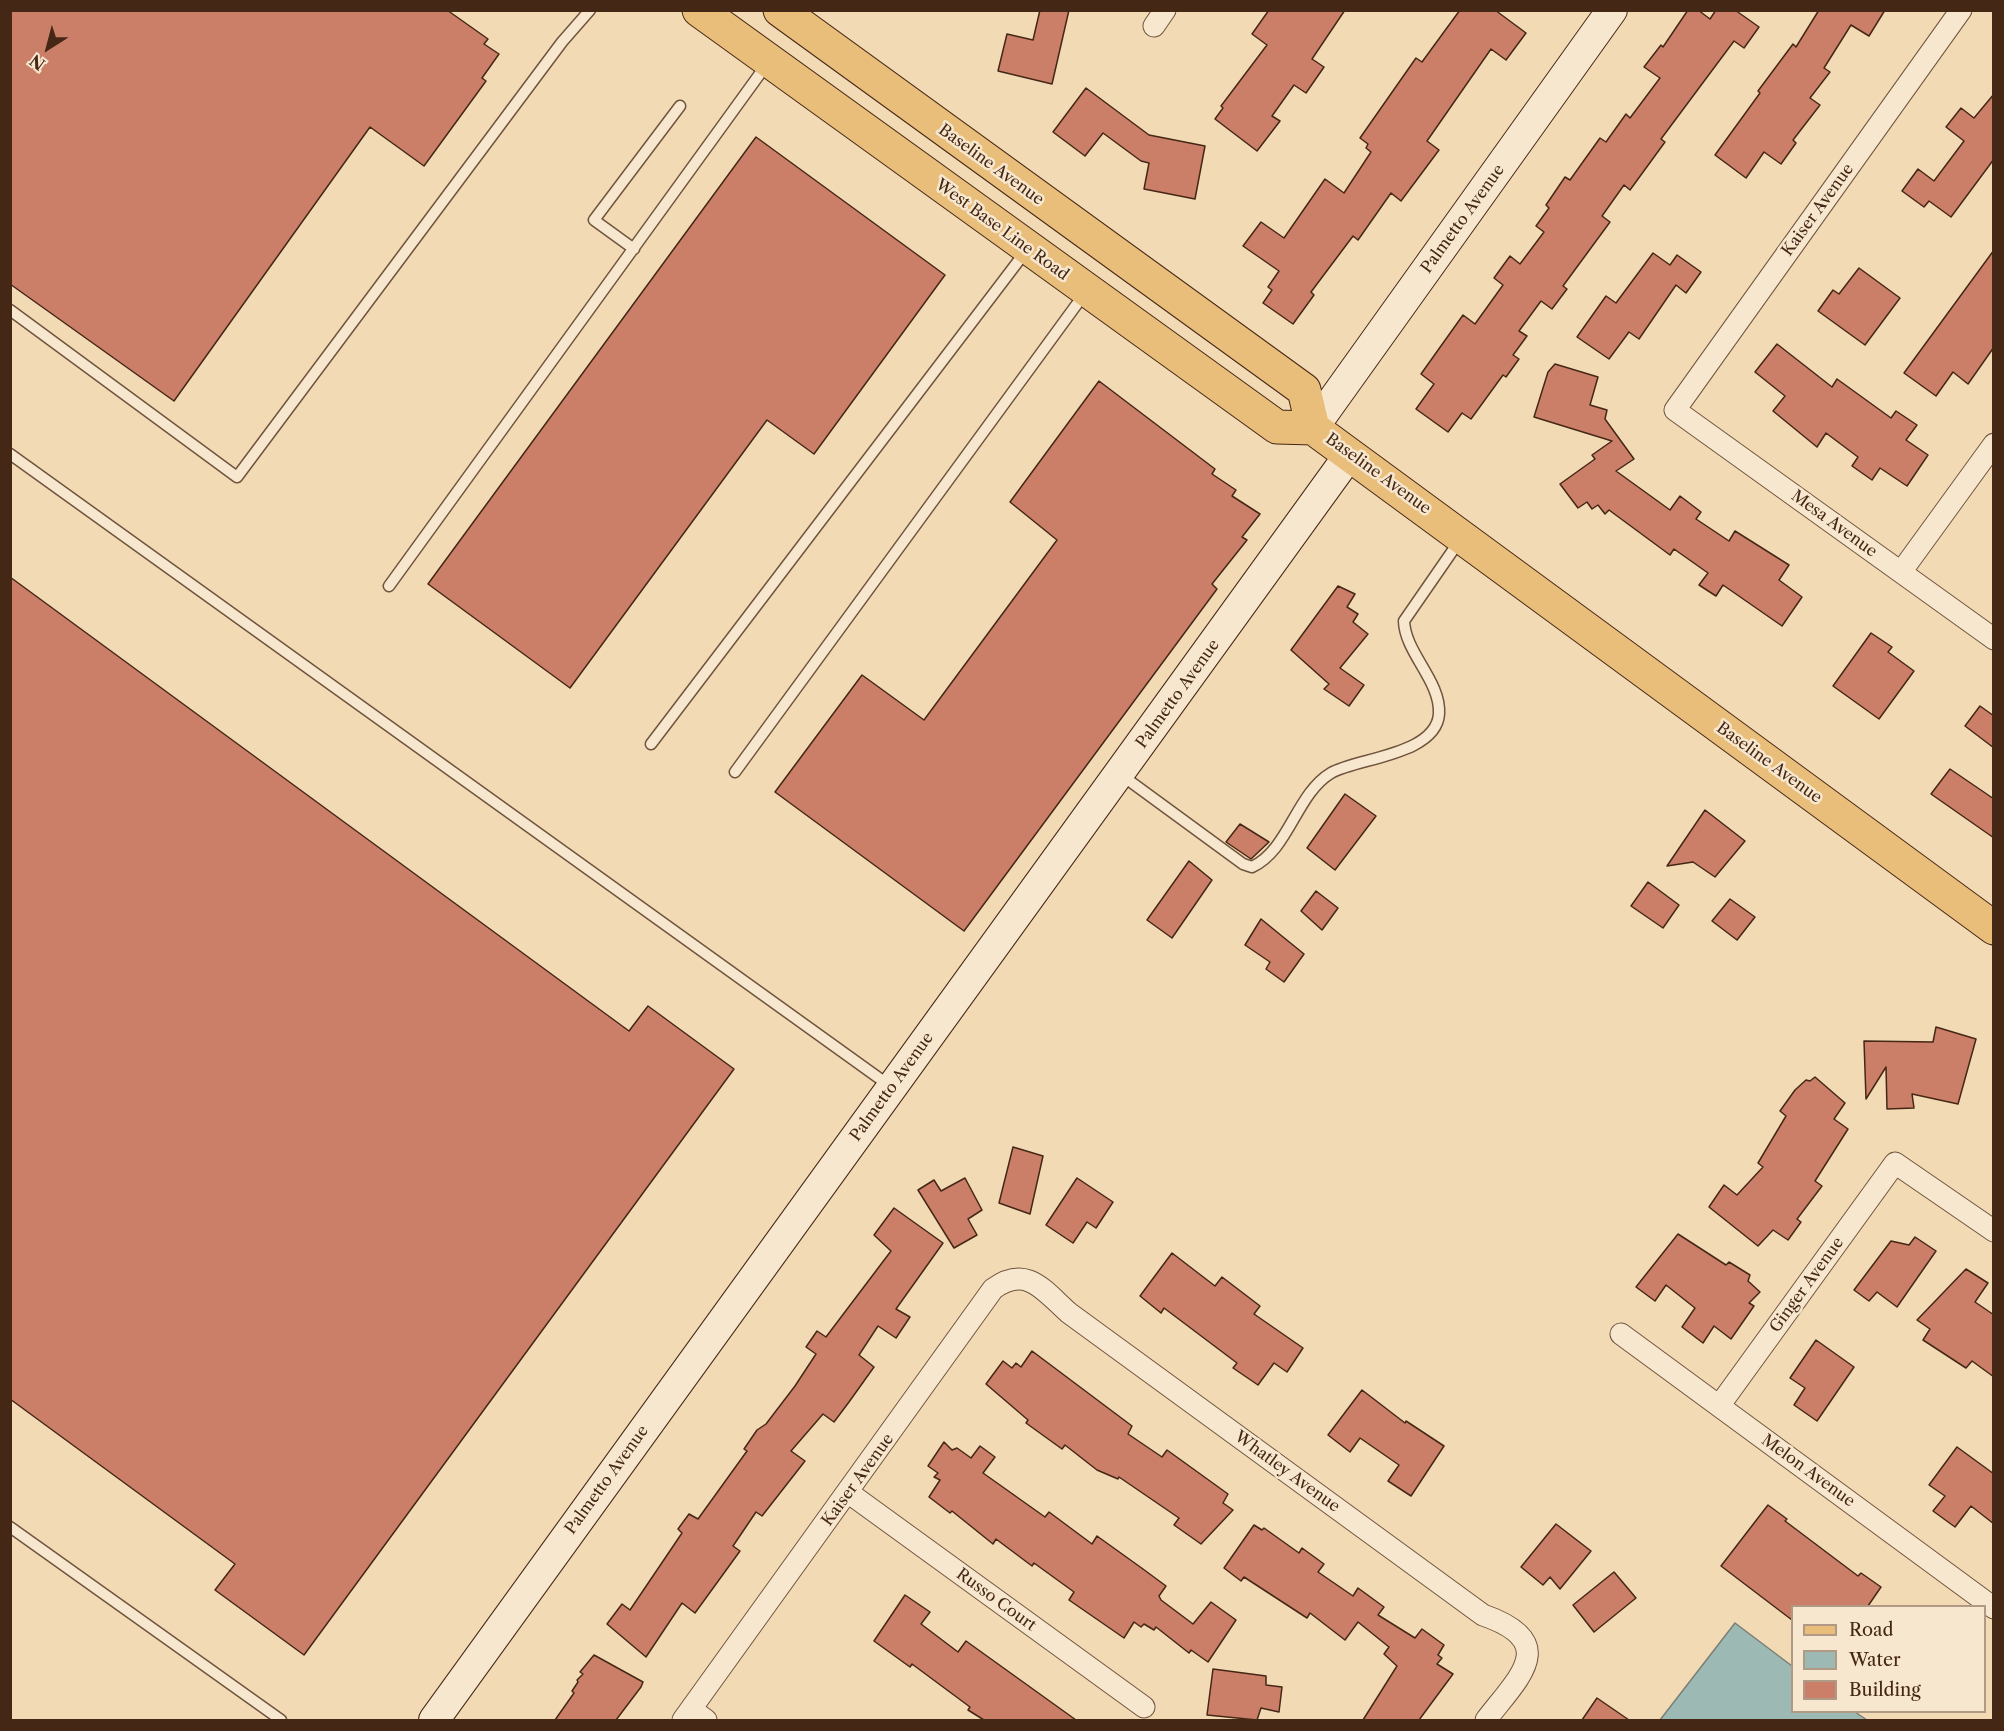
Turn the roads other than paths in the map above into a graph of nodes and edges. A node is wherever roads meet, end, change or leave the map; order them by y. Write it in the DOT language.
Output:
graph roads {
  1 [pos="590,10"];
  2 [pos="699,10"];
  3 [pos="780,10"];
  4 [pos="1612,10"];
  5 [pos="1961,10"];
  6 [pos="769,62"];
  7 [pos="680,106"];
  8 [pos="634,249"];
  9 [pos="1028,249"];
  10 [pos="1086,290"];
  11 [pos="10,310"];
  12 [pos="1675,410"];
  13 [pos="1313,428"];
  14 [pos="1994,444"];
  15 [pos="10,454"];
  16 [pos="1350,454"];
  17 [pos="1463,537"];
  18 [pos="1901,572"];
  19 [pos="389,586"];
  20 [pos="1994,639"];
  21 [pos="651,744"];
  22 [pos="735,772"];
  23 [pos="1120,774"];
  24 [pos="1994,928"];
  25 [pos="892,1087"];
  26 [pos="1994,1232"];
  27 [pos="1048,1294"];
  28 [pos="1621,1334"];
  29 [pos="1719,1406"];
  30 [pos="849,1492"];
  31 [pos="10,1527"];
  32 [pos="1994,1608"];
  33 [pos="1144,1707"];
  34 [pos="693,1717"];
  35 [pos="281,1720"];
  36 [pos="434,1720"];
  37 [pos="1486,1720"];
  1 -- 11 [label="lane"];
  2 -- 6 [label="main road, West Base Line Road"];
  3 -- 13 [label="main road, Baseline Avenue"];
  4 -- 13 [label="street, Palmetto Avenue"];
  5 -- 12 [label="street, Kaiser Avenue"];
  6 -- 8 [label="lane"];
  6 -- 9 [label="main road, West Base Line Road"];
  7 -- 8 [label="lane"];
  8 -- 19 [label="lane"];
  9 -- 10 [label="main road, West Base Line Road"];
  9 -- 21 [label="lane"];
  10 -- 13 [label="main road, West Base Line Road"];
  10 -- 22 [label="lane"];
  12 -- 18 [label="street, Mesa Avenue"];
  13 -- 16 [label="main road, Baseline Avenue"];
  14 -- 18 [label="street"];
  15 -- 25 [label="lane"];
  16 -- 17 [label="main road, Baseline Avenue"];
  16 -- 23 [label="street, Palmetto Avenue"];
  17 -- 23 [label="lane"];
  17 -- 24 [label="main road, Baseline Avenue"];
  18 -- 20 [label="street, Mesa Avenue"];
  23 -- 25 [label="street, Palmetto Avenue"];
  25 -- 36 [label="street, Palmetto Avenue"];
  26 -- 29 [label="street, Ginger Avenue"];
  27 -- 30 [label="street, Kaiser Avenue"];
  27 -- 37 [label="street, Whatley Avenue"];
  28 -- 29 [label="street, Melon Avenue"];
  29 -- 32 [label="street, Melon Avenue"];
  30 -- 33 [label="street, Russo Court"];
  30 -- 34 [label="street, Kaiser Avenue"];
  31 -- 35 [label="lane"];
}
